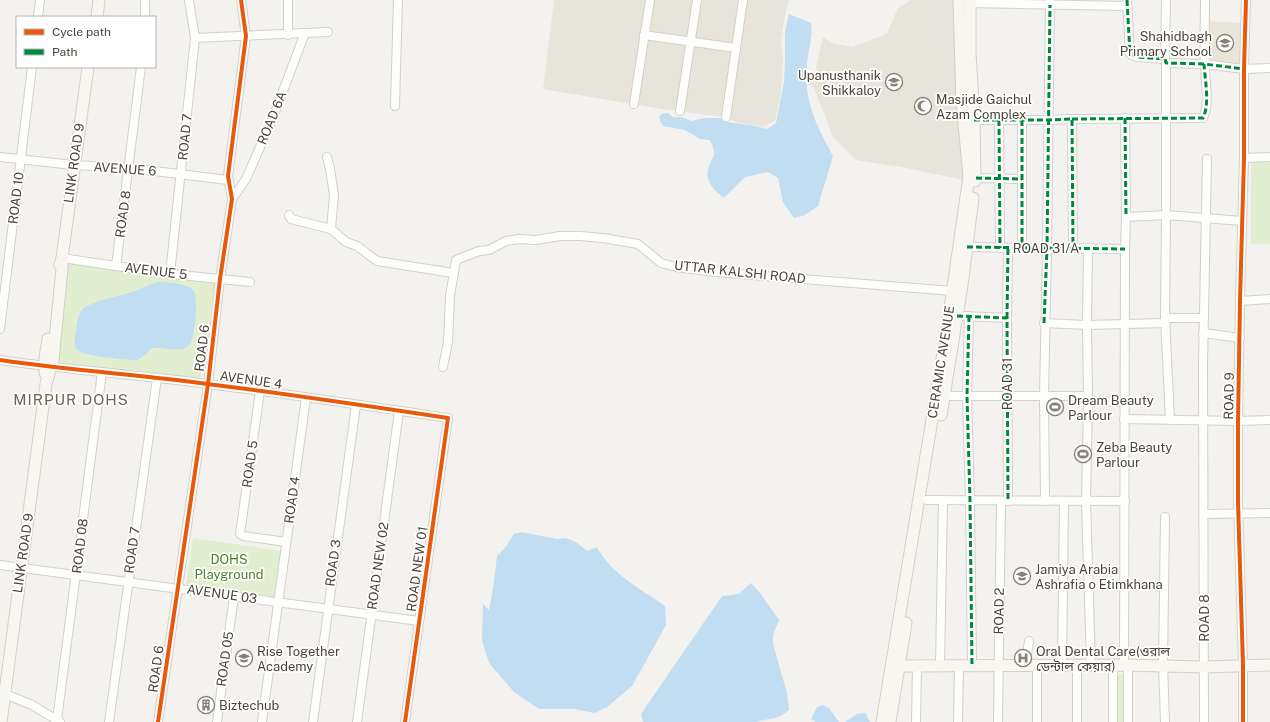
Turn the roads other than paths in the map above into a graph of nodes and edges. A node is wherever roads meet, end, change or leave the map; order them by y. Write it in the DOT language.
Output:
graph roads {
  1 [pos="40,0"];
  2 [pos="91,0"];
  3 [pos="99,0"];
  4 [pos="145,0"];
  5 [pos="189,0"];
  6 [pos="241,0"];
  7 [pos="288,0"];
  8 [pos="398,0"];
  9 [pos="650,0"];
  10 [pos="697,0"];
  11 [pos="743,0"];
  12 [pos="1166,0"];
  13 [pos="1205,0"];
  14 [pos="1246,0"];
  15 [pos="967,1"];
  16 [pos="1007,2"];
  17 [pos="1050,2"];
  18 [pos="1086,3"];
  19 [pos="1127,3"];
  20 [pos="38,16"];
  21 [pos="89,16"];
  22 [pos="97,16"];
  23 [pos="145,16"];
  24 [pos="328,32"];
  25 [pos="305,33"];
  26 [pos="288,35"];
  27 [pos="644,35"];
  28 [pos="246,36"];
  29 [pos="195,38"];
  30 [pos="691,42"];
  31 [pos="736,48"];
  32 [pos="1166,61"];
  33 [pos="1204,64"];
  34 [pos="32,68"];
  35 [pos="88,68"];
  36 [pos="141,68"];
  37 [pos="1270,68"];
  38 [pos="1244,70"];
  39 [pos="634,104"];
  40 [pos="395,106"];
  41 [pos="680,111"];
  42 [pos="726,117"];
  43 [pos="1125,118"];
  44 [pos="1072,119"];
  45 [pos="1166,119"];
  46 [pos="974,120"];
  47 [pos="999,120"];
  48 [pos="1022,120"];
  49 [pos="1049,120"];
  50 [pos="0,157"];
  51 [pos="327,157"];
  52 [pos="1270,157"];
  53 [pos="1244,158"];
  54 [pos="1207,159"];
  55 [pos="21,161"];
  56 [pos="73,166"];
  57 [pos="130,168"];
  58 [pos="181,174"];
  59 [pos="976,178"];
  60 [pos="1000,178"];
  61 [pos="1022,179"];
  62 [pos="228,180"];
  63 [pos="232,199"];
  64 [pos="289,215"];
  65 [pos="1166,215"];
  66 [pos="1126,217"];
  67 [pos="1206,218"];
  68 [pos="1242,221"];
  69 [pos="331,229"];
  70 [pos="967,247"];
  71 [pos="1004,248"];
  72 [pos="1022,248"];
  73 [pos="1047,248"];
  74 [pos="1073,248"];
  75 [pos="1088,248"];
  76 [pos="1125,249"];
  77 [pos="62,258"];
  78 [pos="116,266"];
  79 [pos="453,273"];
  80 [pos="170,274"];
  81 [pos="220,279"];
  82 [pos="250,282"];
  83 [pos="952,291"];
  84 [pos="1270,299"];
  85 [pos="1240,301"];
  86 [pos="957,316"];
  87 [pos="968,316"];
  88 [pos="1007,318"];
  89 [pos="1203,318"];
  90 [pos="1165,321"];
  91 [pos="1044,323"];
  92 [pos="1125,324"];
  93 [pos="1087,325"];
  94 [pos="0,328"];
  95 [pos="1203,333"];
  96 [pos="1240,338"];
  97 [pos="0,360"];
  98 [pos="48,367"];
  99 [pos="443,367"];
  100 [pos="102,372"];
  101 [pos="157,378"];
  102 [pos="208,384"];
  103 [pos="260,391"];
  104 [pos="944,396"];
  105 [pos="967,396"];
  106 [pos="1007,396"];
  107 [pos="1044,396"];
  108 [pos="306,398"];
  109 [pos="1088,399"];
  110 [pos="1124,402"];
  111 [pos="356,405"];
  112 [pos="399,411"];
  113 [pos="448,418"];
  114 [pos="1124,419"];
  115 [pos="1170,420"];
  116 [pos="1270,420"];
  117 [pos="1203,421"];
  118 [pos="1238,422"];
  119 [pos="927,500"];
  120 [pos="943,500"];
  121 [pos="970,500"];
  122 [pos="1005,501"];
  123 [pos="1045,501"];
  124 [pos="1064,501"];
  125 [pos="1086,501"];
  126 [pos="1125,501"];
  127 [pos="1270,513"];
  128 [pos="1204,514"];
  129 [pos="1239,514"];
  130 [pos="1165,517"];
  131 [pos="286,542"];
  132 [pos="0,565"];
  133 [pos="22,568"];
  134 [pos="76,575"];
  135 [pos="128,582"];
  136 [pos="178,588"];
  137 [pos="234,596"];
  138 [pos="277,602"];
  139 [pos="327,608"];
  140 [pos="371,614"];
  141 [pos="419,621"];
  142 [pos="1029,641"];
  143 [pos="4,664"];
  144 [pos="1037,665"];
  145 [pos="1122,665"];
  146 [pos="1243,665"];
  147 [pos="1270,665"];
  148 [pos="899,666"];
  149 [pos="917,666"];
  150 [pos="940,666"];
  151 [pos="959,666"];
  152 [pos="972,666"];
  153 [pos="998,666"];
  154 [pos="1025,666"];
  155 [pos="1062,666"];
  156 [pos="1077,666"];
  157 [pos="1091,666"];
  158 [pos="1163,666"];
  159 [pos="1204,667"];
  160 [pos="5,694"];
  161 [pos="59,721"];
  162 [pos="1,722"];
  163 [pos="109,722"];
  164 [pos="158,722"];
  165 [pos="217,722"];
  166 [pos="262,722"];
  167 [pos="313,722"];
  168 [pos="357,722"];
  169 [pos="405,722"];
  170 [pos="882,722"];
  171 [pos="890,722"];
  172 [pos="916,722"];
  173 [pos="958,722"];
  174 [pos="998,722"];
  175 [pos="1037,722"];
  176 [pos="1077,722"];
  177 [pos="1113,722"];
  178 [pos="1128,722"];
  179 [pos="1165,722"];
  180 [pos="1204,722"];
  181 [pos="1243,722"];
  1 -- 20 [label="street"];
  2 -- 21 [label="main road"];
  3 -- 22 [label="main road"];
  4 -- 23 [label="street"];
  5 -- 29 [label="street, ROAD 7"];
  6 -- 28 [label="street, ROAD 6"];
  7 -- 26 [label="street"];
  8 -- 40 [label="street"];
  9 -- 27 [label="street"];
  10 -- 30 [label="street"];
  11 -- 31 [label="street"];
  12 -- 32 [label="street"];
  13 -- 33 [label="street"];
  14 -- 38 [label="street, ROAD 9"];
  15 -- 16 [label="street"];
  15 -- 46 [label="main road, CERAMIC AVENUE"];
  15 -- 83 [label="main road, CERAMIC AVENUE"];
  16 -- 17 [label="street"];
  17 -- 18 [label="street"];
  17 -- 49 [label="street"];
  18 -- 19 [label="street"];
  19 -- 32 [label="street"];
  24 -- 25 [label="street"];
  25 -- 26 [label="street"];
  25 -- 63 [label="street, ROAD 6A"];
  26 -- 28 [label="street"];
  27 -- 30 [label="street"];
  27 -- 39 [label="street"];
  28 -- 29 [label="street"];
  28 -- 62 [label="street, ROAD 6"];
  29 -- 58 [label="street, ROAD 7"];
  30 -- 31 [label="street"];
  30 -- 41 [label="street"];
  31 -- 42 [label="street"];
  32 -- 33 [label="street"];
  32 -- 45 [label="street"];
  33 -- 38 [label="street"];
  33 -- 45 [label="street"];
  34 -- 55 [label="street, ROAD 10"];
  35 -- 56 [label="main road, LINK ROAD 9"];
  36 -- 57 [label="street, ROAD 8"];
  37 -- 38 [label="street"];
  38 -- 53 [label="street, ROAD 9"];
  43 -- 44 [label="street"];
  43 -- 45 [label="street"];
  43 -- 66 [label="street"];
  44 -- 49 [label="street"];
  44 -- 74 [label="street"];
  45 -- 65 [label="street"];
  46 -- 47 [label="street"];
  46 -- 59 [label="main road, CERAMIC AVENUE"];
  47 -- 48 [label="street"];
  47 -- 60 [label="street, ROAD 31"];
  48 -- 49 [label="street"];
  48 -- 61 [label="street"];
  49 -- 73 [label="street"];
  50 -- 55 [label="street, AVENUE 6"];
  51 -- 69 [label="street"];
  52 -- 53 [label="street"];
  53 -- 68 [label="street, ROAD 9"];
  54 -- 67 [label="street, ROAD 8"];
  55 -- 56 [label="street, AVENUE 6"];
  55 -- 94 [label="street, ROAD 10"];
  56 -- 57 [label="street, AVENUE 6"];
  56 -- 77 [label="main road, LINK ROAD 9"];
  57 -- 58 [label="street, AVENUE 6"];
  57 -- 78 [label="street, ROAD 8"];
  58 -- 62 [label="street, AVENUE 6"];
  58 -- 80 [label="street, ROAD 7"];
  59 -- 60 [label="street"];
  59 -- 70 [label="main road, CERAMIC AVENUE"];
  60 -- 61 [label="street"];
  60 -- 71 [label="street, ROAD 31"];
  61 -- 72 [label="street"];
  62 -- 63 [label="street, ROAD 6"];
  63 -- 81 [label="street, ROAD 6"];
  64 -- 69 [label="street"];
  65 -- 66 [label="street"];
  65 -- 67 [label="street"];
  65 -- 90 [label="street"];
  66 -- 76 [label="street"];
  67 -- 68 [label="street"];
  67 -- 89 [label="street, ROAD 8"];
  68 -- 85 [label="street, ROAD 9"];
  69 -- 79 [label="street"];
  70 -- 71 [label="street, ROAD 31/A"];
  70 -- 86 [label="main road, CERAMIC AVENUE"];
  71 -- 72 [label="street, ROAD 31/A"];
  71 -- 88 [label="street, ROAD 31"];
  72 -- 73 [label="street, ROAD 31/A"];
  73 -- 74 [label="street, ROAD 31/A"];
  73 -- 91 [label="street"];
  74 -- 75 [label="street, ROAD 31/A"];
  75 -- 76 [label="street, ROAD 31/A"];
  75 -- 93 [label="street"];
  76 -- 92 [label="street"];
  77 -- 78 [label="street, AVENUE 5"];
  77 -- 98 [label="main road, LINK ROAD 9"];
  78 -- 80 [label="street, AVENUE 5"];
  79 -- 83 [label="street, UTTAR KALSHI ROAD"];
  79 -- 99 [label="street"];
  80 -- 81 [label="street, AVENUE 5"];
  81 -- 82 [label="street, AVENUE 5"];
  81 -- 102 [label="street, ROAD 6"];
  83 -- 170 [label="main road, CERAMIC AVENUE"];
  84 -- 85 [label="street"];
  85 -- 96 [label="street, ROAD 9"];
  86 -- 87 [label="street"];
  86 -- 104 [label="main road, CERAMIC AVENUE"];
  87 -- 88 [label="street"];
  87 -- 105 [label="street"];
  88 -- 106 [label="street, ROAD 31"];
  89 -- 90 [label="street"];
  89 -- 95 [label="street, ROAD 8"];
  90 -- 92 [label="street"];
  90 -- 115 [label="street"];
  91 -- 93 [label="street"];
  91 -- 107 [label="street"];
  92 -- 93 [label="street"];
  92 -- 110 [label="street"];
  93 -- 109 [label="street"];
  95 -- 96 [label="street"];
  95 -- 117 [label="street, ROAD 8"];
  96 -- 118 [label="street, ROAD 9"];
  97 -- 98 [label="street, AVENUE 4"];
  98 -- 100 [label="street, AVENUE 4"];
  98 -- 133 [label="main road, LINK ROAD 9"];
  100 -- 101 [label="street, AVENUE 4"];
  100 -- 134 [label="street, ROAD 08"];
  101 -- 102 [label="street, AVENUE 4"];
  101 -- 135 [label="street, ROAD 7"];
  102 -- 103 [label="street, AVENUE 4"];
  102 -- 136 [label="street, ROAD 6"];
  103 -- 108 [label="street, AVENUE 4"];
  103 -- 131 [label="street, ROAD 5"];
  104 -- 105 [label="street"];
  104 -- 119 [label="main road, CERAMIC AVENUE"];
  105 -- 106 [label="street"];
  105 -- 121 [label="street"];
  106 -- 107 [label="street"];
  106 -- 122 [label="street, ROAD 31"];
  107 -- 109 [label="street"];
  107 -- 123 [label="street"];
  108 -- 111 [label="street, AVENUE 4"];
  108 -- 131 [label="street, ROAD 4"];
  109 -- 110 [label="street"];
  109 -- 125 [label="street"];
  110 -- 114 [label="street"];
  111 -- 112 [label="street, AVENUE 4"];
  111 -- 139 [label="street, ROAD 3"];
  112 -- 113 [label="street, AVENUE 4"];
  112 -- 140 [label="street, ROAD NEW 02"];
  113 -- 141 [label="street, ROAD NEW 01"];
  114 -- 115 [label="street"];
  114 -- 126 [label="street"];
  115 -- 117 [label="street"];
  116 -- 118 [label="street"];
  117 -- 118 [label="street"];
  117 -- 128 [label="street, ROAD 8"];
  118 -- 129 [label="street, ROAD 9"];
  119 -- 120 [label="street"];
  119 -- 148 [label="main road, CERAMIC AVENUE"];
  120 -- 121 [label="street"];
  120 -- 150 [label="street"];
  121 -- 122 [label="street"];
  121 -- 152 [label="street"];
  122 -- 123 [label="street"];
  122 -- 153 [label="street, ROAD 2"];
  123 -- 124 [label="street"];
  124 -- 125 [label="street"];
  124 -- 155 [label="street"];
  125 -- 126 [label="street"];
  125 -- 157 [label="street"];
  126 -- 145 [label="street"];
  127 -- 129 [label="street"];
  128 -- 129 [label="street"];
  128 -- 159 [label="street, ROAD 8"];
  129 -- 146 [label="street, ROAD 9"];
  130 -- 158 [label="street"];
  131 -- 138 [label="street, ROAD 4"];
  132 -- 133 [label="street, AVENUE 03"];
  133 -- 134 [label="street, AVENUE 03"];
  133 -- 143 [label="main road, LINK ROAD 9"];
  134 -- 135 [label="street, AVENUE 03"];
  134 -- 161 [label="street, ROAD 08"];
  135 -- 136 [label="street, AVENUE 03"];
  135 -- 163 [label="street, ROAD 7"];
  136 -- 137 [label="street, AVENUE 03"];
  136 -- 164 [label="street, ROAD 6"];
  137 -- 138 [label="street, AVENUE 03"];
  137 -- 165 [label="street, ROAD 05"];
  138 -- 139 [label="street, AVENUE 03"];
  138 -- 166 [label="street, ROAD 4"];
  139 -- 140 [label="street, AVENUE 03"];
  139 -- 167 [label="street, ROAD 3"];
  140 -- 141 [label="street, AVENUE 03"];
  140 -- 168 [label="street, ROAD NEW 02"];
  141 -- 169 [label="street, ROAD NEW 01"];
  142 -- 154 [label="street"];
  143 -- 160 [label="main road, LINK ROAD 9"];
  144 -- 154 [label="main road"];
  144 -- 155 [label="main road"];
  144 -- 175 [label="street"];
  145 -- 157 [label="main road"];
  145 -- 158 [label="main road"];
  145 -- 177 [label="street"];
  145 -- 178 [label="street"];
  146 -- 147 [label="main road"];
  146 -- 159 [label="main road"];
  146 -- 181 [label="street, ROAD 9"];
  148 -- 149 [label="main road"];
  148 -- 171 [label="main road, CERAMIC AVENUE"];
  149 -- 150 [label="main road"];
  149 -- 172 [label="street"];
  150 -- 151 [label="main road"];
  151 -- 152 [label="main road"];
  151 -- 173 [label="street"];
  152 -- 153 [label="main road"];
  153 -- 154 [label="main road"];
  153 -- 174 [label="street, ROAD 2"];
  155 -- 156 [label="main road"];
  156 -- 157 [label="main road"];
  156 -- 176 [label="street"];
  158 -- 159 [label="main road"];
  158 -- 179 [label="street"];
  159 -- 180 [label="street, ROAD 8"];
  160 -- 161 [label="street"];
  160 -- 162 [label="main road, LINK ROAD 9"];
}
